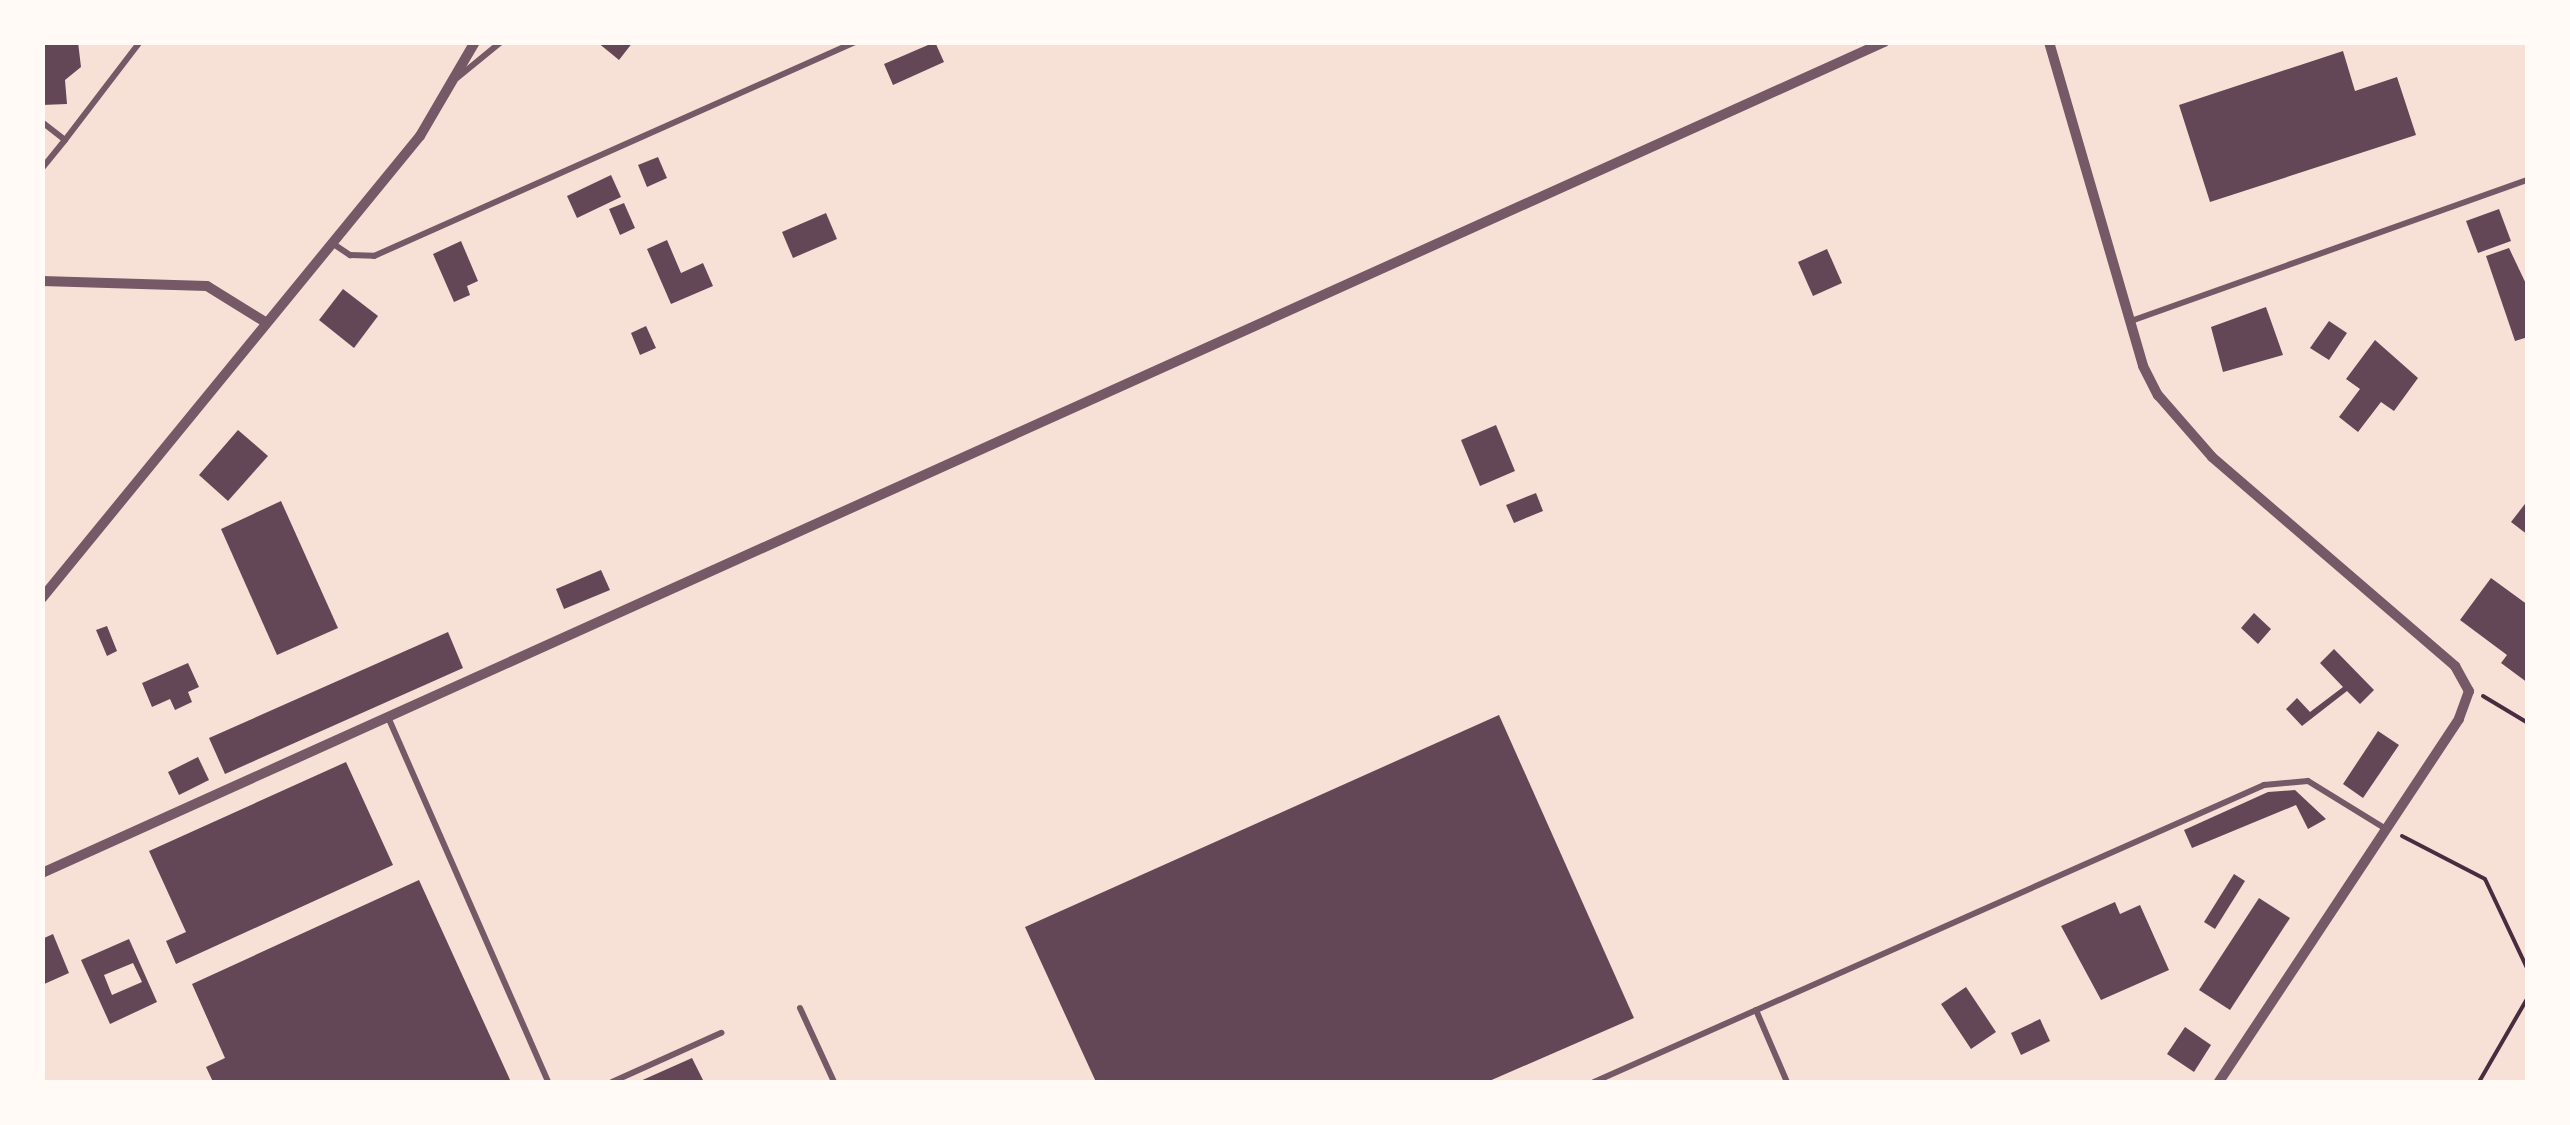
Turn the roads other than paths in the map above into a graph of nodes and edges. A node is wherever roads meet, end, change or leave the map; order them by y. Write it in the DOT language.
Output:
graph roads {
  1 [pos="475,42"];
  2 [pos="501,42"];
  3 [pos="854,42"];
  4 [pos="1884,42"];
  5 [pos="2049,42"];
  6 [pos="137,44"];
  7 [pos="456,79"];
  8 [pos="42,122"];
  9 [pos="65,140"];
  10 [pos="42,168"];
  11 [pos="2528,180"];
  12 [pos="331,242"];
  13 [pos="42,281"];
  14 [pos="265,322"];
  15 [pos="2130,322"];
  16 [pos="42,598"];
  17 [pos="388,716"];
  18 [pos="2386,829"];
  19 [pos="42,873"];
  20 [pos="800,1008"];
  21 [pos="1756,1010"];
  22 [pos="721,1032"];
  23 [pos="548,1082"];
  24 [pos="612,1082"];
  25 [pos="834,1082"];
  26 [pos="1594,1082"];
  27 [pos="1787,1082"];
  28 [pos="2219,1082"];
  1 -- 7 [label="street"];
  2 -- 7 [label="lane"];
  3 -- 12 [label="lane"];
  4 -- 17 [label="street"];
  5 -- 15 [label="street"];
  6 -- 9 [label="lane"];
  7 -- 12 [label="street"];
  8 -- 9 [label="lane"];
  9 -- 10 [label="lane"];
  11 -- 15 [label="lane"];
  12 -- 14 [label="street"];
  13 -- 14 [label="street"];
  14 -- 16 [label="street"];
  15 -- 18 [label="street"];
  17 -- 19 [label="street"];
  17 -- 23 [label="lane"];
  18 -- 21 [label="lane"];
  18 -- 28 [label="street"];
  20 -- 25 [label="lane"];
  21 -- 26 [label="lane"];
  21 -- 27 [label="lane"];
  22 -- 24 [label="lane"];
}
